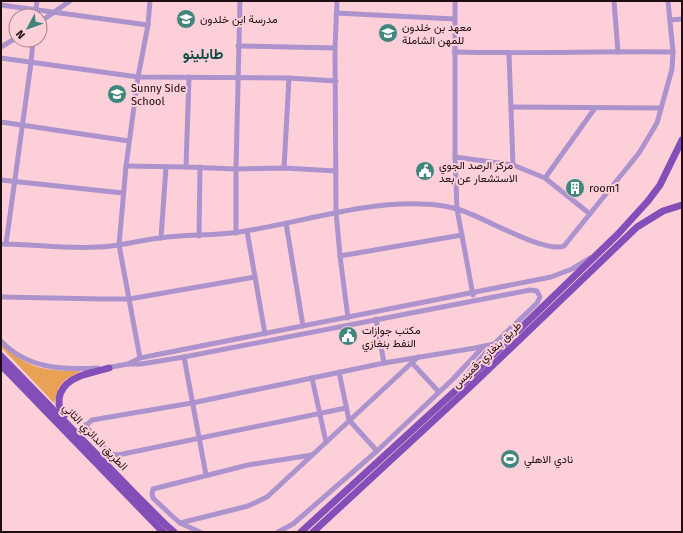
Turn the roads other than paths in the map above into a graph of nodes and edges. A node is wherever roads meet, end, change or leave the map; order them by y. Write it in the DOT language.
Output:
graph roads {
  1 [pos="70,1"];
  2 [pos="150,1"];
  3 [pos="240,1"];
  4 [pos="337,1"];
  5 [pos="455,1"];
  6 [pos="614,1"];
  7 [pos="668,1"];
  8 [pos="1,5"];
  9 [pos="14,8"];
  10 [pos="48,12"];
  11 [pos="54,12"];
  12 [pos="336,13"];
  13 [pos="48,16"];
  14 [pos="455,19"];
  15 [pos="682,19"];
  16 [pos="670,20"];
  17 [pos="148,25"];
  18 [pos="238,46"];
  19 [pos="32,48"];
  20 [pos="335,48"];
  21 [pos="454,52"];
  22 [pos="618,52"];
  23 [pos="673,52"];
  24 [pos="509,54"];
  25 [pos="1,58"];
  26 [pos="31,63"];
  27 [pos="138,77"];
  28 [pos="189,77"];
  29 [pos="238,77"];
  30 [pos="289,78"];
  31 [pos="336,81"];
  32 [pos="512,107"];
  33 [pos="595,108"];
  34 [pos="661,108"];
  35 [pos="1,122"];
  36 [pos="22,126"];
  37 [pos="682,140"];
  38 [pos="129,142"];
  39 [pos="455,157"];
  40 [pos="513,165"];
  41 [pos="126,166"];
  42 [pos="166,167"];
  43 [pos="186,167"];
  44 [pos="200,167"];
  45 [pos="284,168"];
  46 [pos="236,169"];
  47 [pos="336,171"];
  48 [pos="545,178"];
  49 [pos="1,180"];
  50 [pos="15,181"];
  51 [pos="123,193"];
  52 [pos="682,205"];
  53 [pos="457,209"];
  54 [pos="336,212"];
  55 [pos="590,214"];
  56 [pos="286,223"];
  57 [pos="247,231"];
  58 [pos="236,233"];
  59 [pos="462,235"];
  60 [pos="199,236"];
  61 [pos="161,238"];
  62 [pos="4,244"];
  63 [pos="119,245"];
  64 [pos="599,254"];
  65 [pos="340,256"];
  66 [pos="255,277"];
  67 [pos="473,293"];
  68 [pos="1,297"];
  69 [pos="129,298"];
  70 [pos="474,300"];
  71 [pos="348,318"];
  72 [pos="376,319"];
  73 [pos="303,326"];
  74 [pos="265,334"];
  75 [pos="250,336"];
  76 [pos="237,339"];
  77 [pos="1,341"];
  78 [pos="494,343"];
  79 [pos="251,344"];
  80 [pos="238,346"];
  81 [pos="483,347"];
  82 [pos="184,357"];
  83 [pos="418,357"];
  84 [pos="140,358"];
  85 [pos="2,361"];
  86 [pos="412,362"];
  87 [pos="384,363"];
  88 [pos="128,364"];
  89 [pos="109,368"];
  90 [pos="339,372"];
  91 [pos="312,378"];
  92 [pos="457,389"];
  93 [pos="438,392"];
  94 [pos="192,403"];
  95 [pos="346,408"];
  96 [pos="321,414"];
  97 [pos="349,420"];
  98 [pos="85,425"];
  99 [pos="71,428"];
  100 [pos="77,434"];
  101 [pos="198,439"];
  102 [pos="326,442"];
  103 [pos="377,451"];
  104 [pos="312,456"];
  105 [pos="206,475"];
  106 [pos="180,523"];
  107 [pos="163,532"];
  108 [pos="174,532"];
  109 [pos="200,532"];
  110 [pos="278,532"];
  111 [pos="301,532"];
  112 [pos="312,532"];
  1 -- 11 [label="street"];
  2 -- 17 [label="street"];
  3 -- 18 [label="street"];
  4 -- 12 [label="street"];
  5 -- 14 [label="street"];
  6 -- 22 [label="street"];
  7 -- 16 [label="street"];
  8 -- 9 [label="street"];
  10 -- 11 [label="street"];
  11 -- 13 [label="street"];
  11 -- 17 [label="street"];
  12 -- 14 [label="street"];
  12 -- 20 [label="street"];
  14 -- 21 [label="street"];
  15 -- 16 [label="street"];
  16 -- 23 [label="street"];
  17 -- 27 [label="street"];
  18 -- 20 [label="street"];
  18 -- 29 [label="street"];
  19 -- 26 [label="street"];
  20 -- 31 [label="street"];
  21 -- 24 [label="street"];
  21 -- 39 [label="street"];
  22 -- 23 [label="street"];
  22 -- 24 [label="street"];
  23 -- 34 [label="street"];
  24 -- 32 [label="street"];
  25 -- 26 [label="street"];
  26 -- 27 [label="street"];
  26 -- 36 [label="street"];
  27 -- 28 [label="street"];
  27 -- 38 [label="street"];
  28 -- 29 [label="street"];
  28 -- 43 [label="street"];
  29 -- 30 [label="street"];
  29 -- 46 [label="street"];
  30 -- 31 [label="street"];
  30 -- 45 [label="street"];
  31 -- 47 [label="street"];
  32 -- 33 [label="street"];
  32 -- 40 [label="street"];
  33 -- 34 [label="street"];
  33 -- 48 [label="street"];
  34 -- 55 [label="street"];
  35 -- 36 [label="street"];
  36 -- 38 [label="street"];
  36 -- 50 [label="street"];
  37 -- 64 [label="main road"];
  38 -- 41 [label="street"];
  39 -- 40 [label="street"];
  39 -- 53 [label="street"];
  40 -- 48 [label="street"];
  41 -- 42 [label="street"];
  41 -- 51 [label="street"];
  42 -- 43 [label="street"];
  42 -- 61 [label="street"];
  43 -- 44 [label="street"];
  44 -- 46 [label="street"];
  44 -- 60 [label="street"];
  45 -- 46 [label="street"];
  45 -- 47 [label="street"];
  46 -- 58 [label="street"];
  47 -- 54 [label="street"];
  48 -- 55 [label="street"];
  49 -- 50 [label="street"];
  50 -- 51 [label="street"];
  50 -- 62 [label="street"];
  51 -- 63 [label="street"];
  52 -- 112 [label="main road, طريق بنغازي-قمينس"];
  53 -- 54 [label="street"];
  53 -- 55 [label="street"];
  53 -- 59 [label="street"];
  54 -- 56 [label="street"];
  54 -- 65 [label="street"];
  56 -- 57 [label="street"];
  56 -- 73 [label="street"];
  57 -- 58 [label="street"];
  57 -- 66 [label="street"];
  58 -- 60 [label="street"];
  59 -- 65 [label="street"];
  59 -- 67 [label="street"];
  60 -- 61 [label="street"];
  61 -- 63 [label="street"];
  62 -- 63 [label="street"];
  63 -- 69 [label="street"];
  64 -- 67 [label="street"];
  64 -- 92 [label="main road"];
  65 -- 71 [label="street"];
  66 -- 69 [label="street"];
  66 -- 74 [label="street"];
  67 -- 70 [label="street"];
  67 -- 71 [label="street"];
  68 -- 69 [label="street"];
  69 -- 84 [label="street"];
  70 -- 72 [label="street"];
  70 -- 78 [label="street"];
  71 -- 73 [label="street"];
  72 -- 79 [label="street"];
  72 -- 87 [label="street"];
  73 -- 74 [label="street"];
  74 -- 75 [label="street"];
  75 -- 76 [label="street"];
  75 -- 79 [label="street"];
  76 -- 80 [label="street"];
  76 -- 84 [label="street"];
  77 -- 89 [label="street"];
  78 -- 81 [label="street"];
  78 -- 92 [label="street"];
  79 -- 80 [label="street"];
  80 -- 82 [label="street"];
  81 -- 83 [label="street"];
  81 -- 93 [label="street"];
  82 -- 88 [label="street"];
  82 -- 94 [label="street"];
  83 -- 86 [label="street"];
  83 -- 87 [label="street"];
  84 -- 88 [label="street"];
  85 -- 99 [label="main road, الطريق الدائري الثاني"];
  85 -- 107 [label="main road, الطريق الدائري الثاني"];
  86 -- 93 [label="street"];
  86 -- 97 [label="street"];
  87 -- 90 [label="street"];
  88 -- 89 [label="street"];
  89 -- 99 [label="main road"];
  90 -- 91 [label="street"];
  90 -- 95 [label="street"];
  91 -- 94 [label="street"];
  91 -- 96 [label="street"];
  92 -- 111 [label="main road"];
  93 -- 103 [label="street"];
  94 -- 98 [label="street"];
  94 -- 101 [label="street"];
  95 -- 96 [label="street"];
  95 -- 97 [label="street"];
  96 -- 101 [label="street"];
  96 -- 102 [label="street"];
  97 -- 102 [label="street"];
  97 -- 103 [label="street"];
  98 -- 100 [label="street"];
  98 -- 101 [label="street"];
  99 -- 100 [label="main road, الطريق الدائري الثاني"];
  100 -- 108 [label="main road, الطريق الدائري الثاني"];
  101 -- 105 [label="street"];
  102 -- 104 [label="street"];
  103 -- 110 [label="street"];
  104 -- 105 [label="street"];
  104 -- 106 [label="street"];
  105 -- 106 [label="street"];
  106 -- 109 [label="street"];
}
